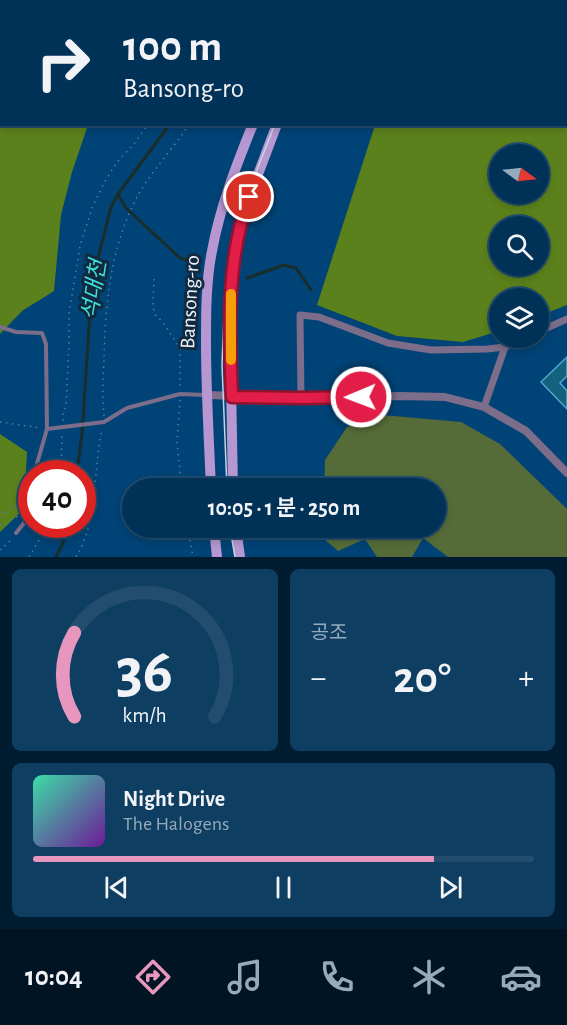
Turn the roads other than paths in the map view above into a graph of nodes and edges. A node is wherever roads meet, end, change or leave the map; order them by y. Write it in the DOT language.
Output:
graph roads {
  1 [pos="252,126"];
  2 [pos="276,126"];
  3 [pos="567,319"];
  4 [pos="0,327"];
  5 [pos="549,327"];
  6 [pos="496,348"];
  7 [pos="505,348"];
  8 [pos="206,395"];
  9 [pos="232,397"];
  10 [pos="301,398"];
  11 [pos="484,407"];
  12 [pos="47,429"];
  13 [pos="38,460"];
  14 [pos="567,473"];
  15 [pos="210,478"];
  16 [pos="233,478"];
  17 [pos="18,530"];
  18 [pos="16,533"];
  19 [pos="215,538"];
  20 [pos="237,538"];
  21 [pos="217,557"];
  22 [pos="240,557"];
  1 -- 8 [label="main road, Bansong-ro"];
  2 -- 9 [label="main road, Bansong-ro"];
  3 -- 5 [label="street"];
  4 -- 12 [label="lane"];
  6 -- 10 [label="street"];
  7 -- 11 [label="street"];
  8 -- 9 [label="street"];
  8 -- 12 [label="lane"];
  8 -- 15 [label="main road, Bansong-ro"];
  9 -- 10 [label="street"];
  9 -- 16 [label="main road, Bansong-ro"];
  10 -- 11 [label="street"];
  11 -- 14 [label="street"];
  12 -- 13 [label="lane"];
  17 -- 18 [label="lane"];
  19 -- 21 [label="main road"];
  20 -- 22 [label="main road"];
}
